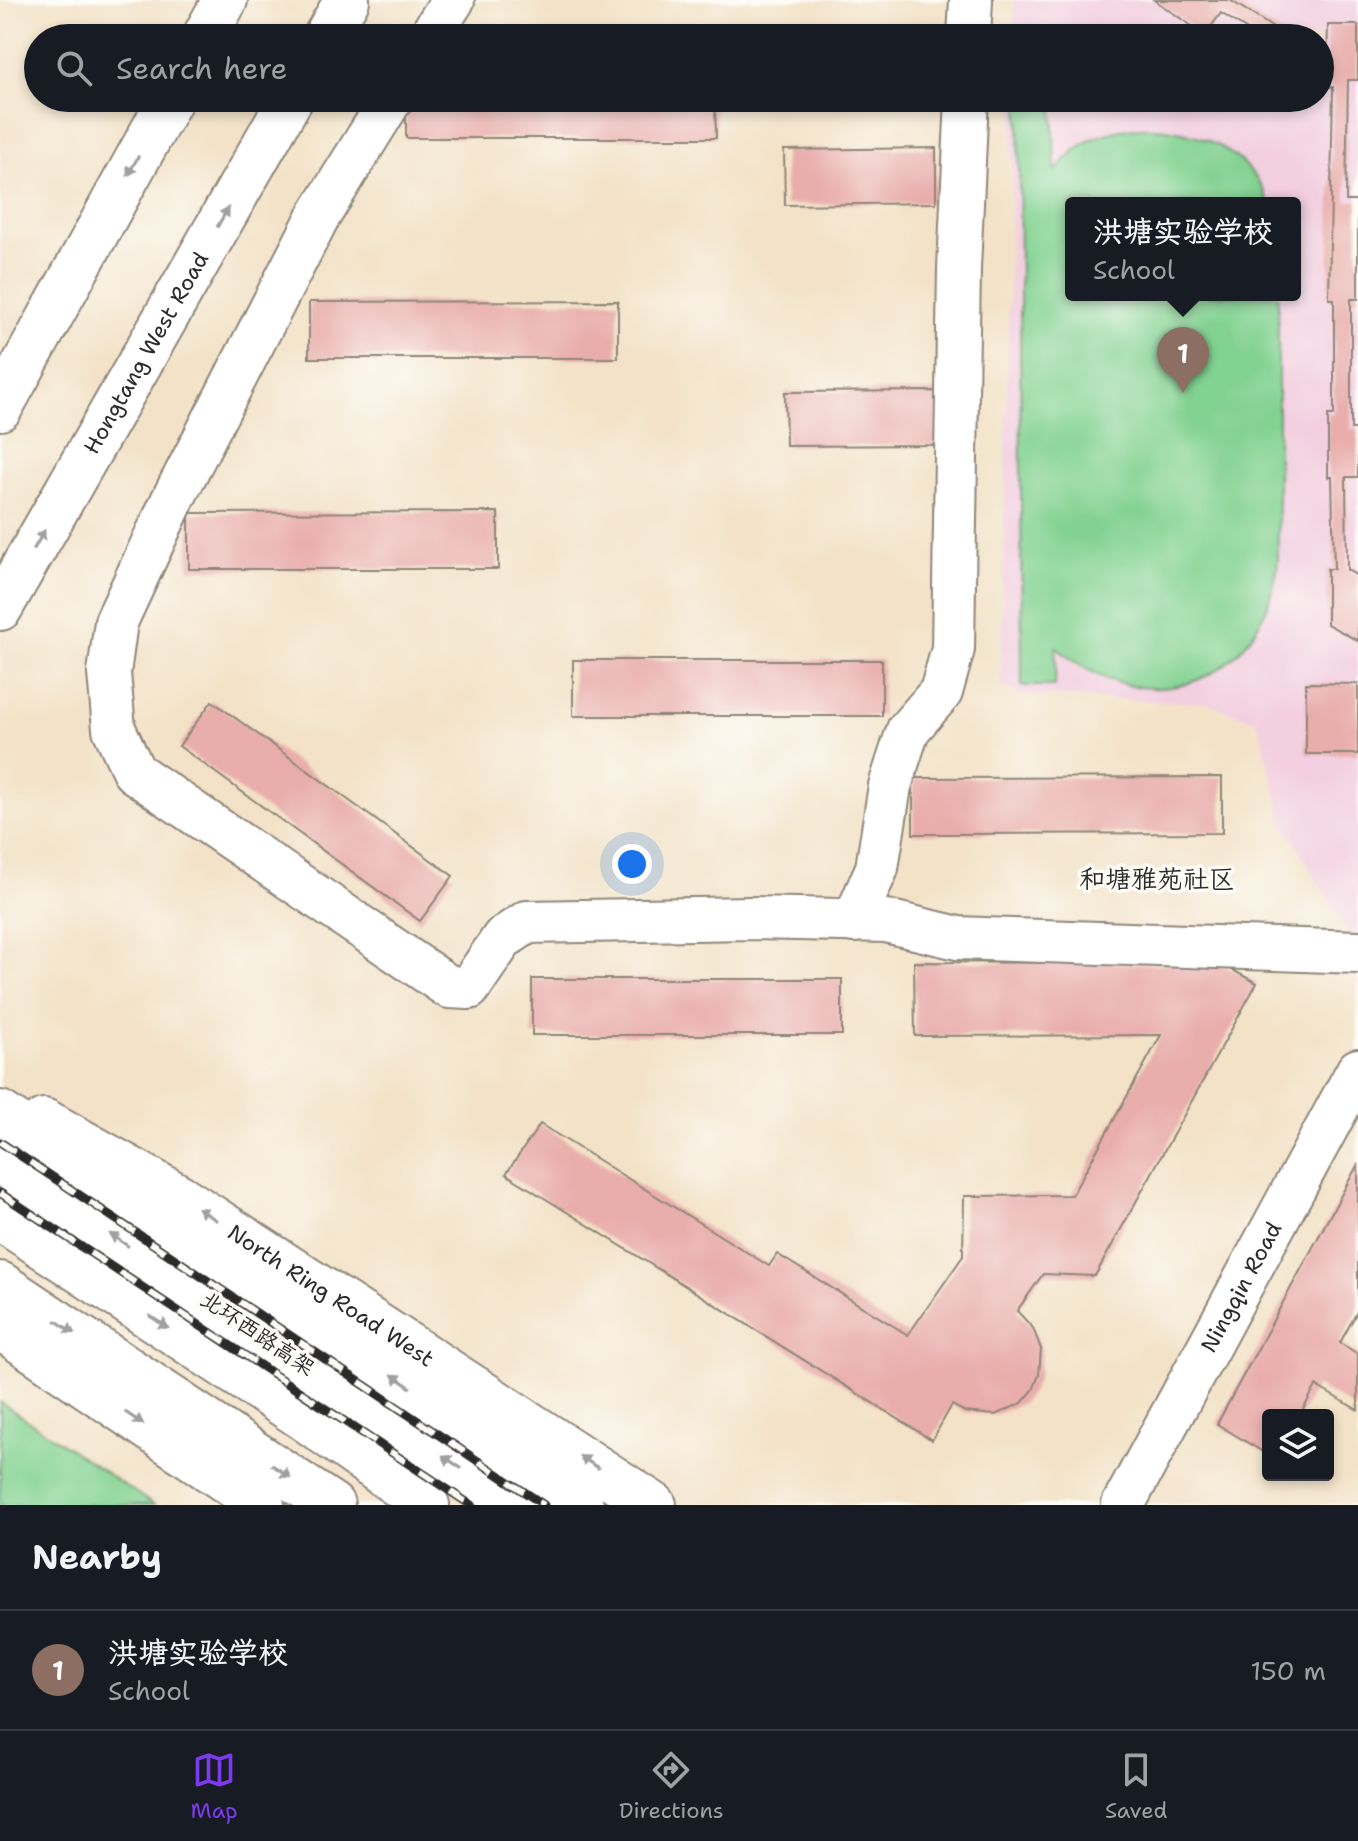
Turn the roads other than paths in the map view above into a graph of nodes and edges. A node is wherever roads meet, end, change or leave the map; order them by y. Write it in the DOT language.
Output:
graph roads {
  1 [pos="225,0"];
  2 [pos="347,0"];
  3 [pos="453,0"];
  4 [pos="971,0"];
  5 [pos="212,24"];
  6 [pos="333,24"];
  7 [pos="438,24"];
  8 [pos="970,24"];
  9 [pos="163,112"];
  10 [pos="283,112"];
  11 [pos="383,112"];
  12 [pos="966,112"];
  13 [pos="0,408"];
  14 [pos="0,608"];
  15 [pos="854,921"];
  16 [pos="1358,952"];
  17 [pos="1358,1070"];
  18 [pos="0,1097"];
  19 [pos="0,1113"];
  20 [pos="0,1161"];
  21 [pos="0,1218"];
  22 [pos="0,1284"];
  23 [pos="0,1327"];
  24 [pos="262,1505"];
  25 [pos="332,1505"];
  26 [pos="427,1505"];
  27 [pos="517,1505"];
  28 [pos="581,1505"];
  29 [pos="654,1505"];
  30 [pos="1123,1505"];
  1 -- 5 [label="main road"];
  2 -- 6 [label="main road"];
  3 -- 7 [label="street"];
  4 -- 8 [label="street"];
  9 -- 13 [label="main road, one-way"];
  14 -- 10 [label="main road, Hongtang West Road, one-way"];
  11 -- 15 [label="street"];
  12 -- 15 [label="street"];
  15 -- 16 [label="street"];
  17 -- 30 [label="street, Ningqin Road"];
  29 -- 18 [label="main road, North Ring Road West, one-way"];
  28 -- 19 [label="main road, one-way"];
  27 -- 20 [label="main road, 北环西路高架, one-way"];
  21 -- 26 [label="main road, 北环西路高架, one-way"];
  22 -- 25 [label="main road, one-way"];
  23 -- 24 [label="main road, one-way"];
}
